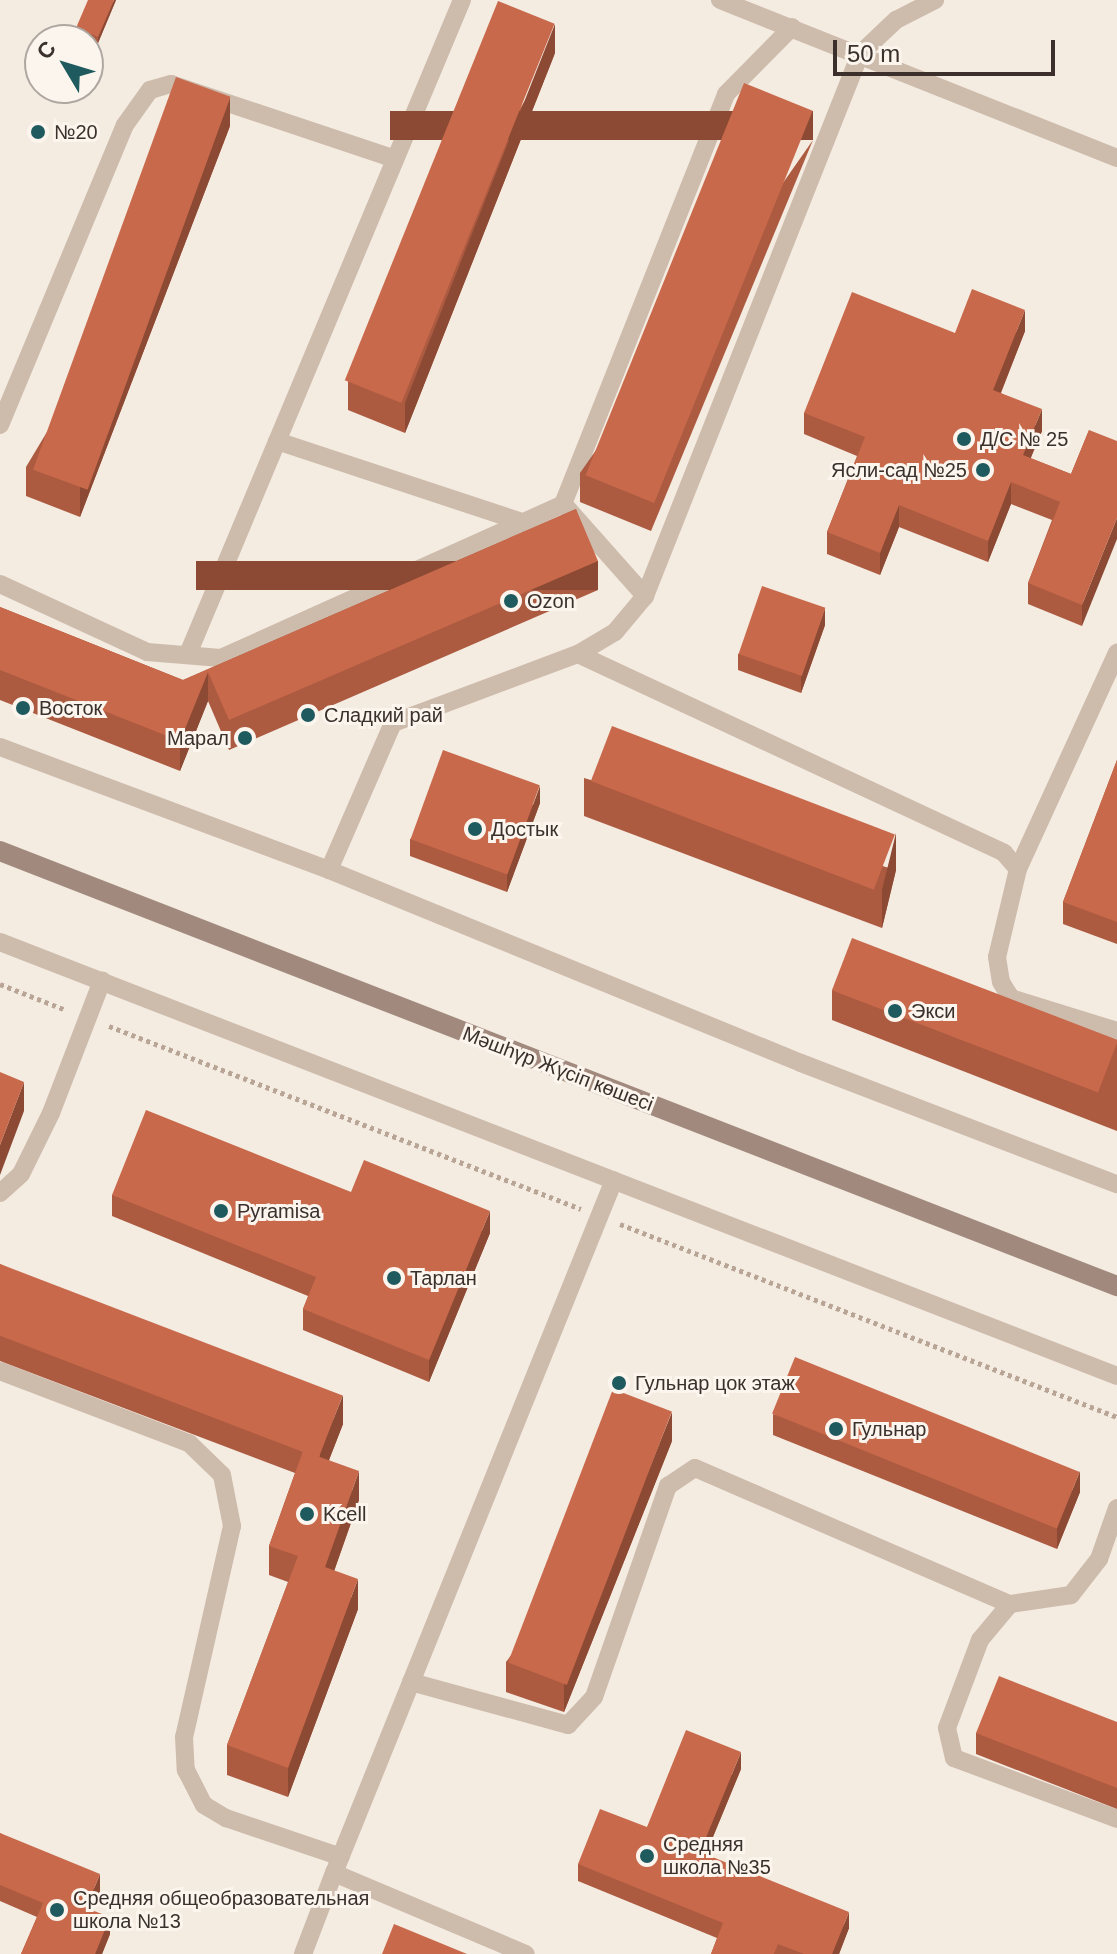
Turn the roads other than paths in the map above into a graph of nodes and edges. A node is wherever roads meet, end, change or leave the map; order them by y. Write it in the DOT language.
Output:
graph roads {
  1 [pos="462,0"];
  2 [pos="720,0"];
  3 [pos="935,0"];
  4 [pos="792,27"];
  5 [pos="860,54"];
  6 [pos="1117,158"];
  7 [pos="395,159"];
  8 [pos="0,425"];
  9 [pos="277,441"];
  10 [pos="563,504"];
  11 [pos="519,521"];
  12 [pos="0,584"];
  13 [pos="645,596"];
  14 [pos="1117,653"];
  15 [pos="188,654"];
  16 [pos="578,654"];
  17 [pos="0,747"];
  18 [pos="0,851"];
  19 [pos="1018,869"];
  20 [pos="329,870"];
  21 [pos="0,942"];
  22 [pos="102,981"];
  23 [pos="1117,1031"];
  24 [pos="614,1180"];
  25 [pos="1117,1184"];
  26 [pos="0,1193"];
  27 [pos="1117,1286"];
  28 [pos="0,1371"];
  29 [pos="1117,1376"];
  30 [pos="1117,1508"];
  31 [pos="1010,1604"];
  32 [pos="411,1682"];
  33 [pos="1117,1819"];
  34 [pos="338,1865"];
  35 [pos="303,1954"];
  36 [pos="526,1954"];
  1 -- 7 [label="lane"];
  2 -- 4 [label="lane"];
  3 -- 5 [label="lane"];
  4 -- 5 [label="lane"];
  4 -- 10 [label="lane"];
  5 -- 6 [label="lane"];
  5 -- 13 [label="lane"];
  7 -- 8 [label="lane"];
  7 -- 9 [label="lane"];
  9 -- 11 [label="lane"];
  9 -- 15 [label="lane"];
  10 -- 11 [label="lane"];
  10 -- 13 [label="lane"];
  11 -- 15 [label="lane"];
  12 -- 15 [label="lane"];
  13 -- 16 [label="lane"];
  14 -- 19 [label="lane"];
  16 -- 19 [label="lane"];
  16 -- 20 [label="lane"];
  17 -- 20 [label="lane"];
  18 -- 27 [label="main road, Мәшһүр Жүсіп көшесі"];
  19 -- 23 [label="lane"];
  20 -- 25 [label="lane"];
  21 -- 22 [label="lane"];
  22 -- 24 [label="lane"];
  22 -- 26 [label="lane"];
  24 -- 29 [label="lane"];
  24 -- 32 [label="lane"];
  28 -- 34 [label="lane"];
  30 -- 31 [label="lane"];
  31 -- 32 [label="lane"];
  31 -- 33 [label="lane"];
  32 -- 34 [label="lane"];
  34 -- 35 [label="lane"];
  34 -- 36 [label="lane"];
}
